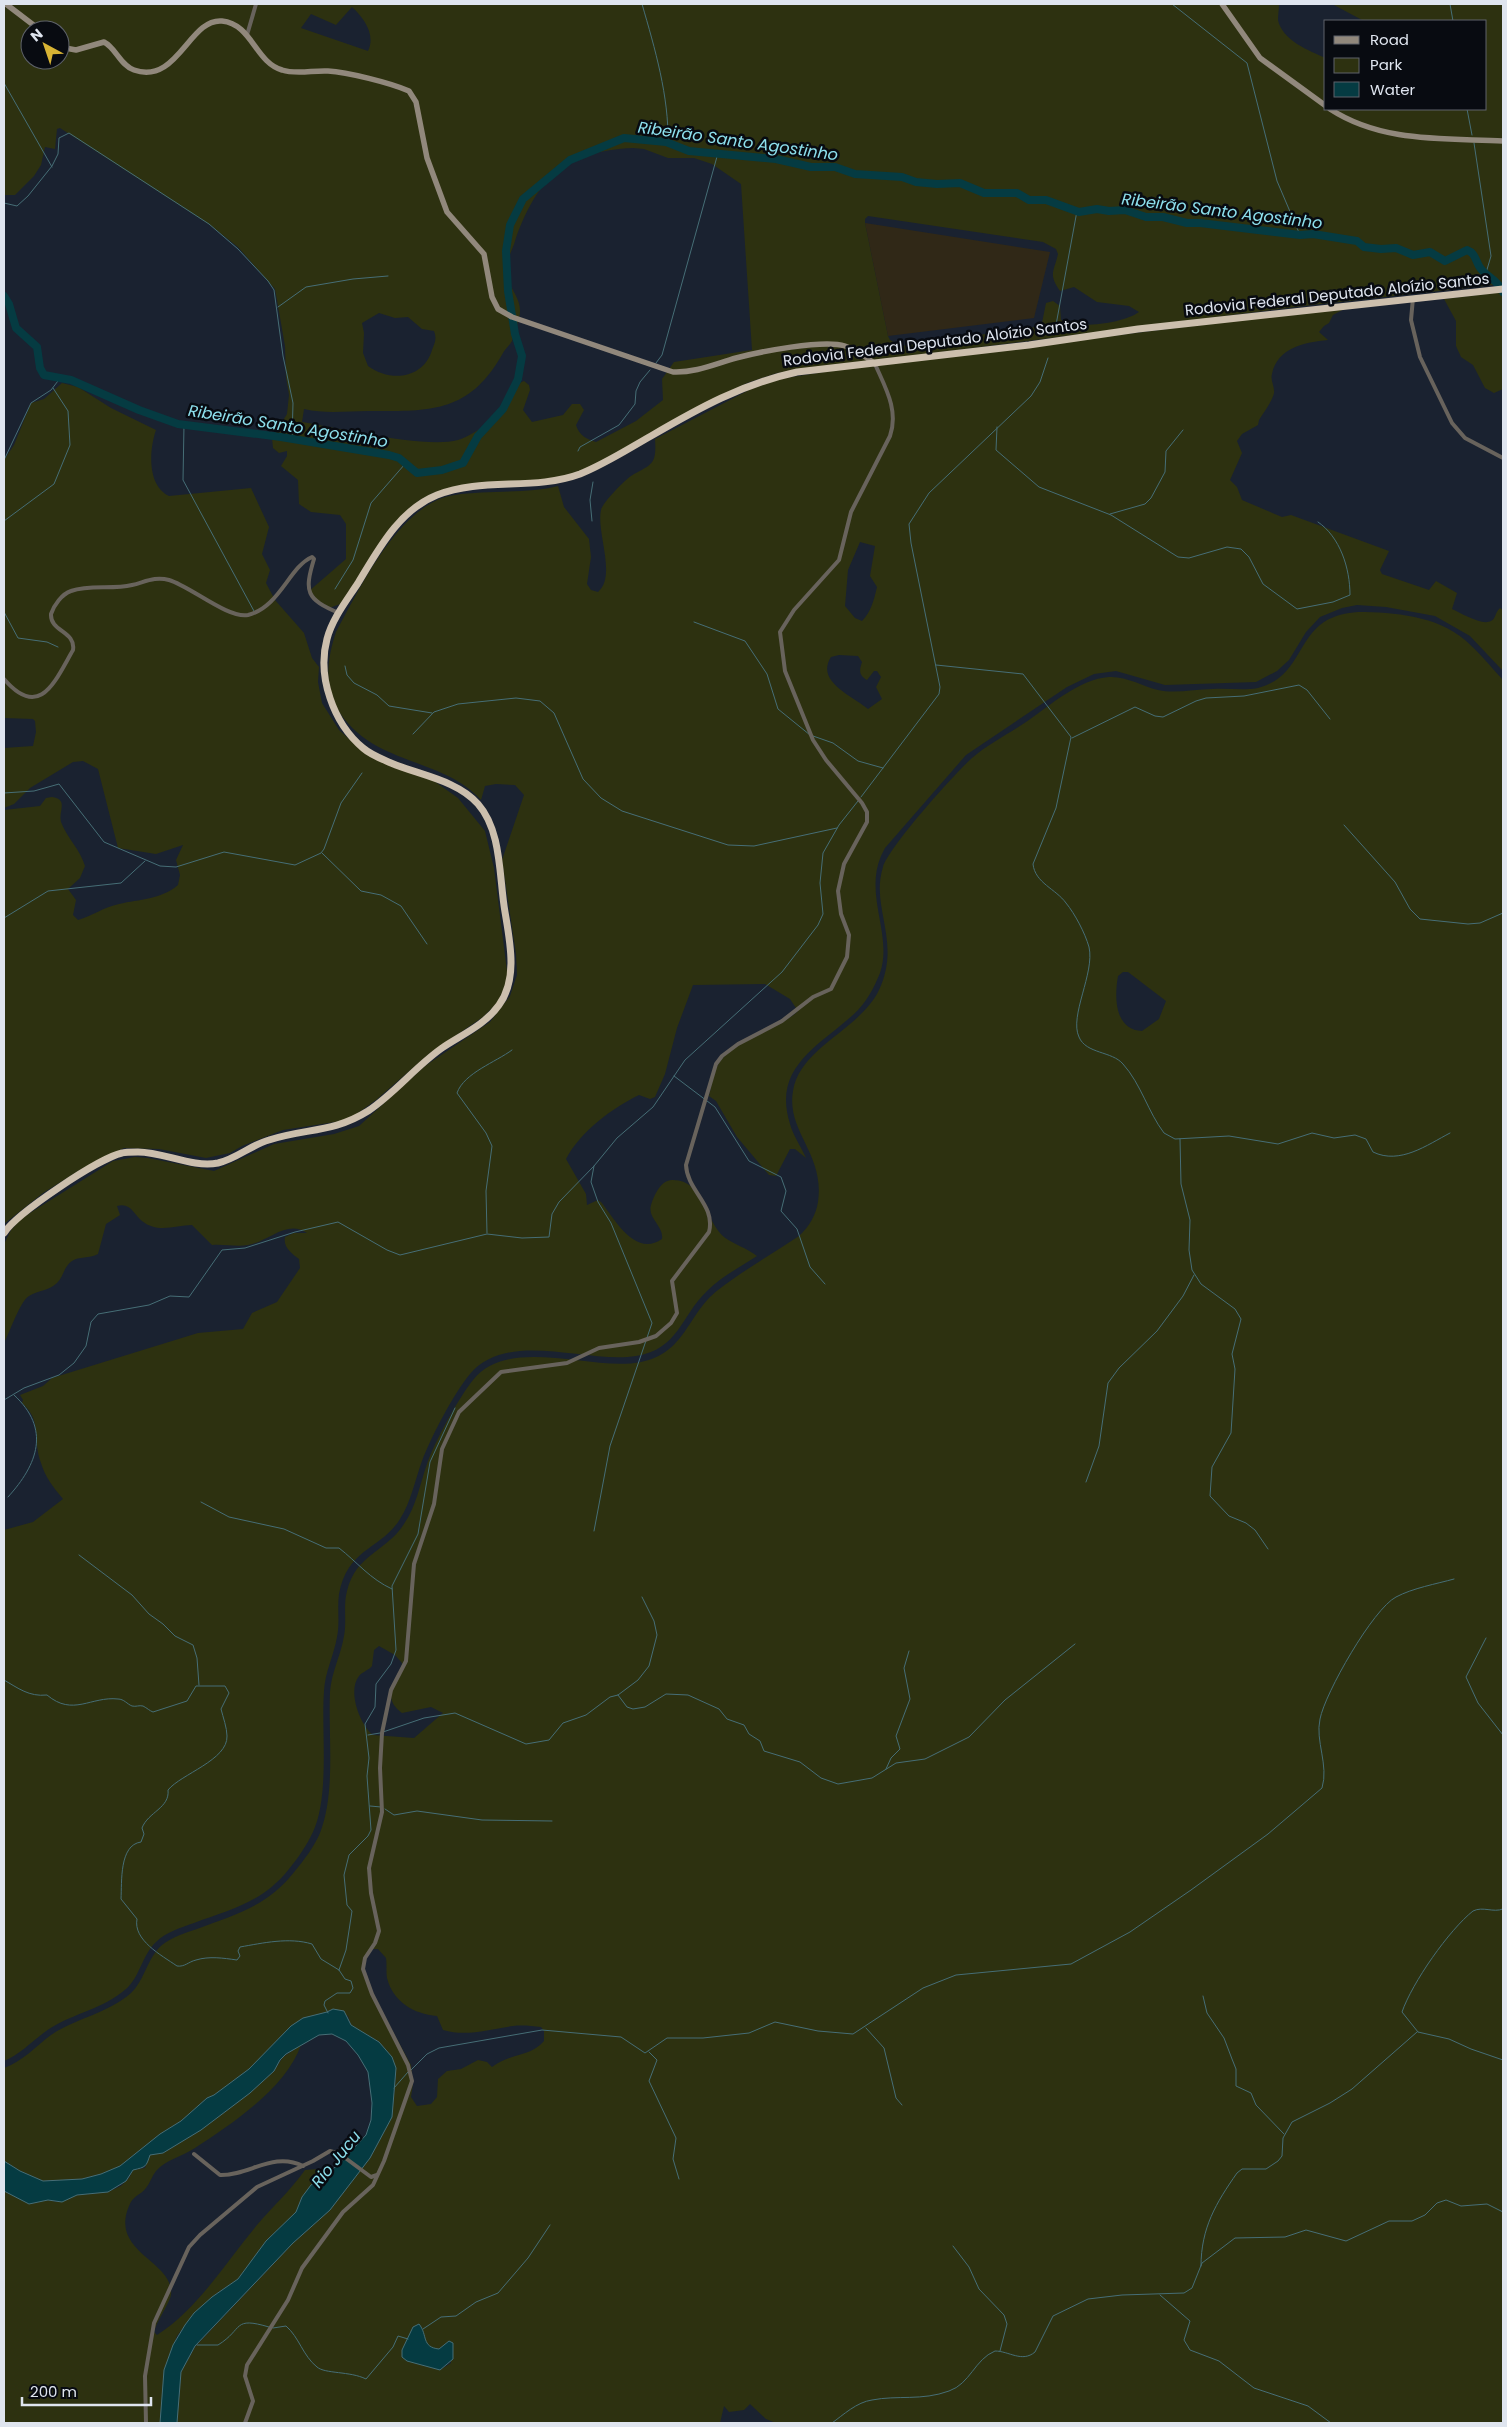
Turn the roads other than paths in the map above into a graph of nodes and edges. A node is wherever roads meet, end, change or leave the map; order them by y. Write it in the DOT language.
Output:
graph roads {
  1 [pos="6,4"];
  2 [pos="256,4"];
  3 [pos="1222,4"];
  4 [pos="27,20"];
  5 [pos="247,35"];
  6 [pos="70,49"];
  7 [pos="1324,105"];
  8 [pos="1332,110"];
  9 [pos="1503,141"];
  10 [pos="1500,289"];
  11 [pos="1413,298"];
  12 [pos="874,364"];
  13 [pos="1503,458"];
  14 [pos="339,613"];
  15 [pos="4,679"];
  16 [pos="4,1233"];
  17 [pos="194,2154"];
  18 [pos="303,2166"];
  19 [pos="377,2176"];
  20 [pos="146,2423"];
  21 [pos="245,2423"];
  1 -- 4 [label="main road"];
  2 -- 5 [label="street"];
  3 -- 7 [label="main road"];
  5 -- 6 [label="main road"];
  5 -- 12 [label="main road"];
  8 -- 9 [label="main road"];
  10 -- 11 [label="highway, Rodovia Federal Deputado Aloízio Santos"];
  11 -- 12 [label="highway, Rodovia Federal Deputado Aloízio Santos"];
  11 -- 13 [label="street"];
  12 -- 14 [label="highway, Rodovia Federal Deputado Aloízio Santos"];
  12 -- 19 [label="street"];
  14 -- 15 [label="street"];
  14 -- 16 [label="highway, Rodovia Federal Deputado Aloízio Santos"];
  17 -- 18 [label="street"];
  18 -- 19 [label="street"];
  18 -- 20 [label="street"];
  19 -- 21 [label="street"];
}
